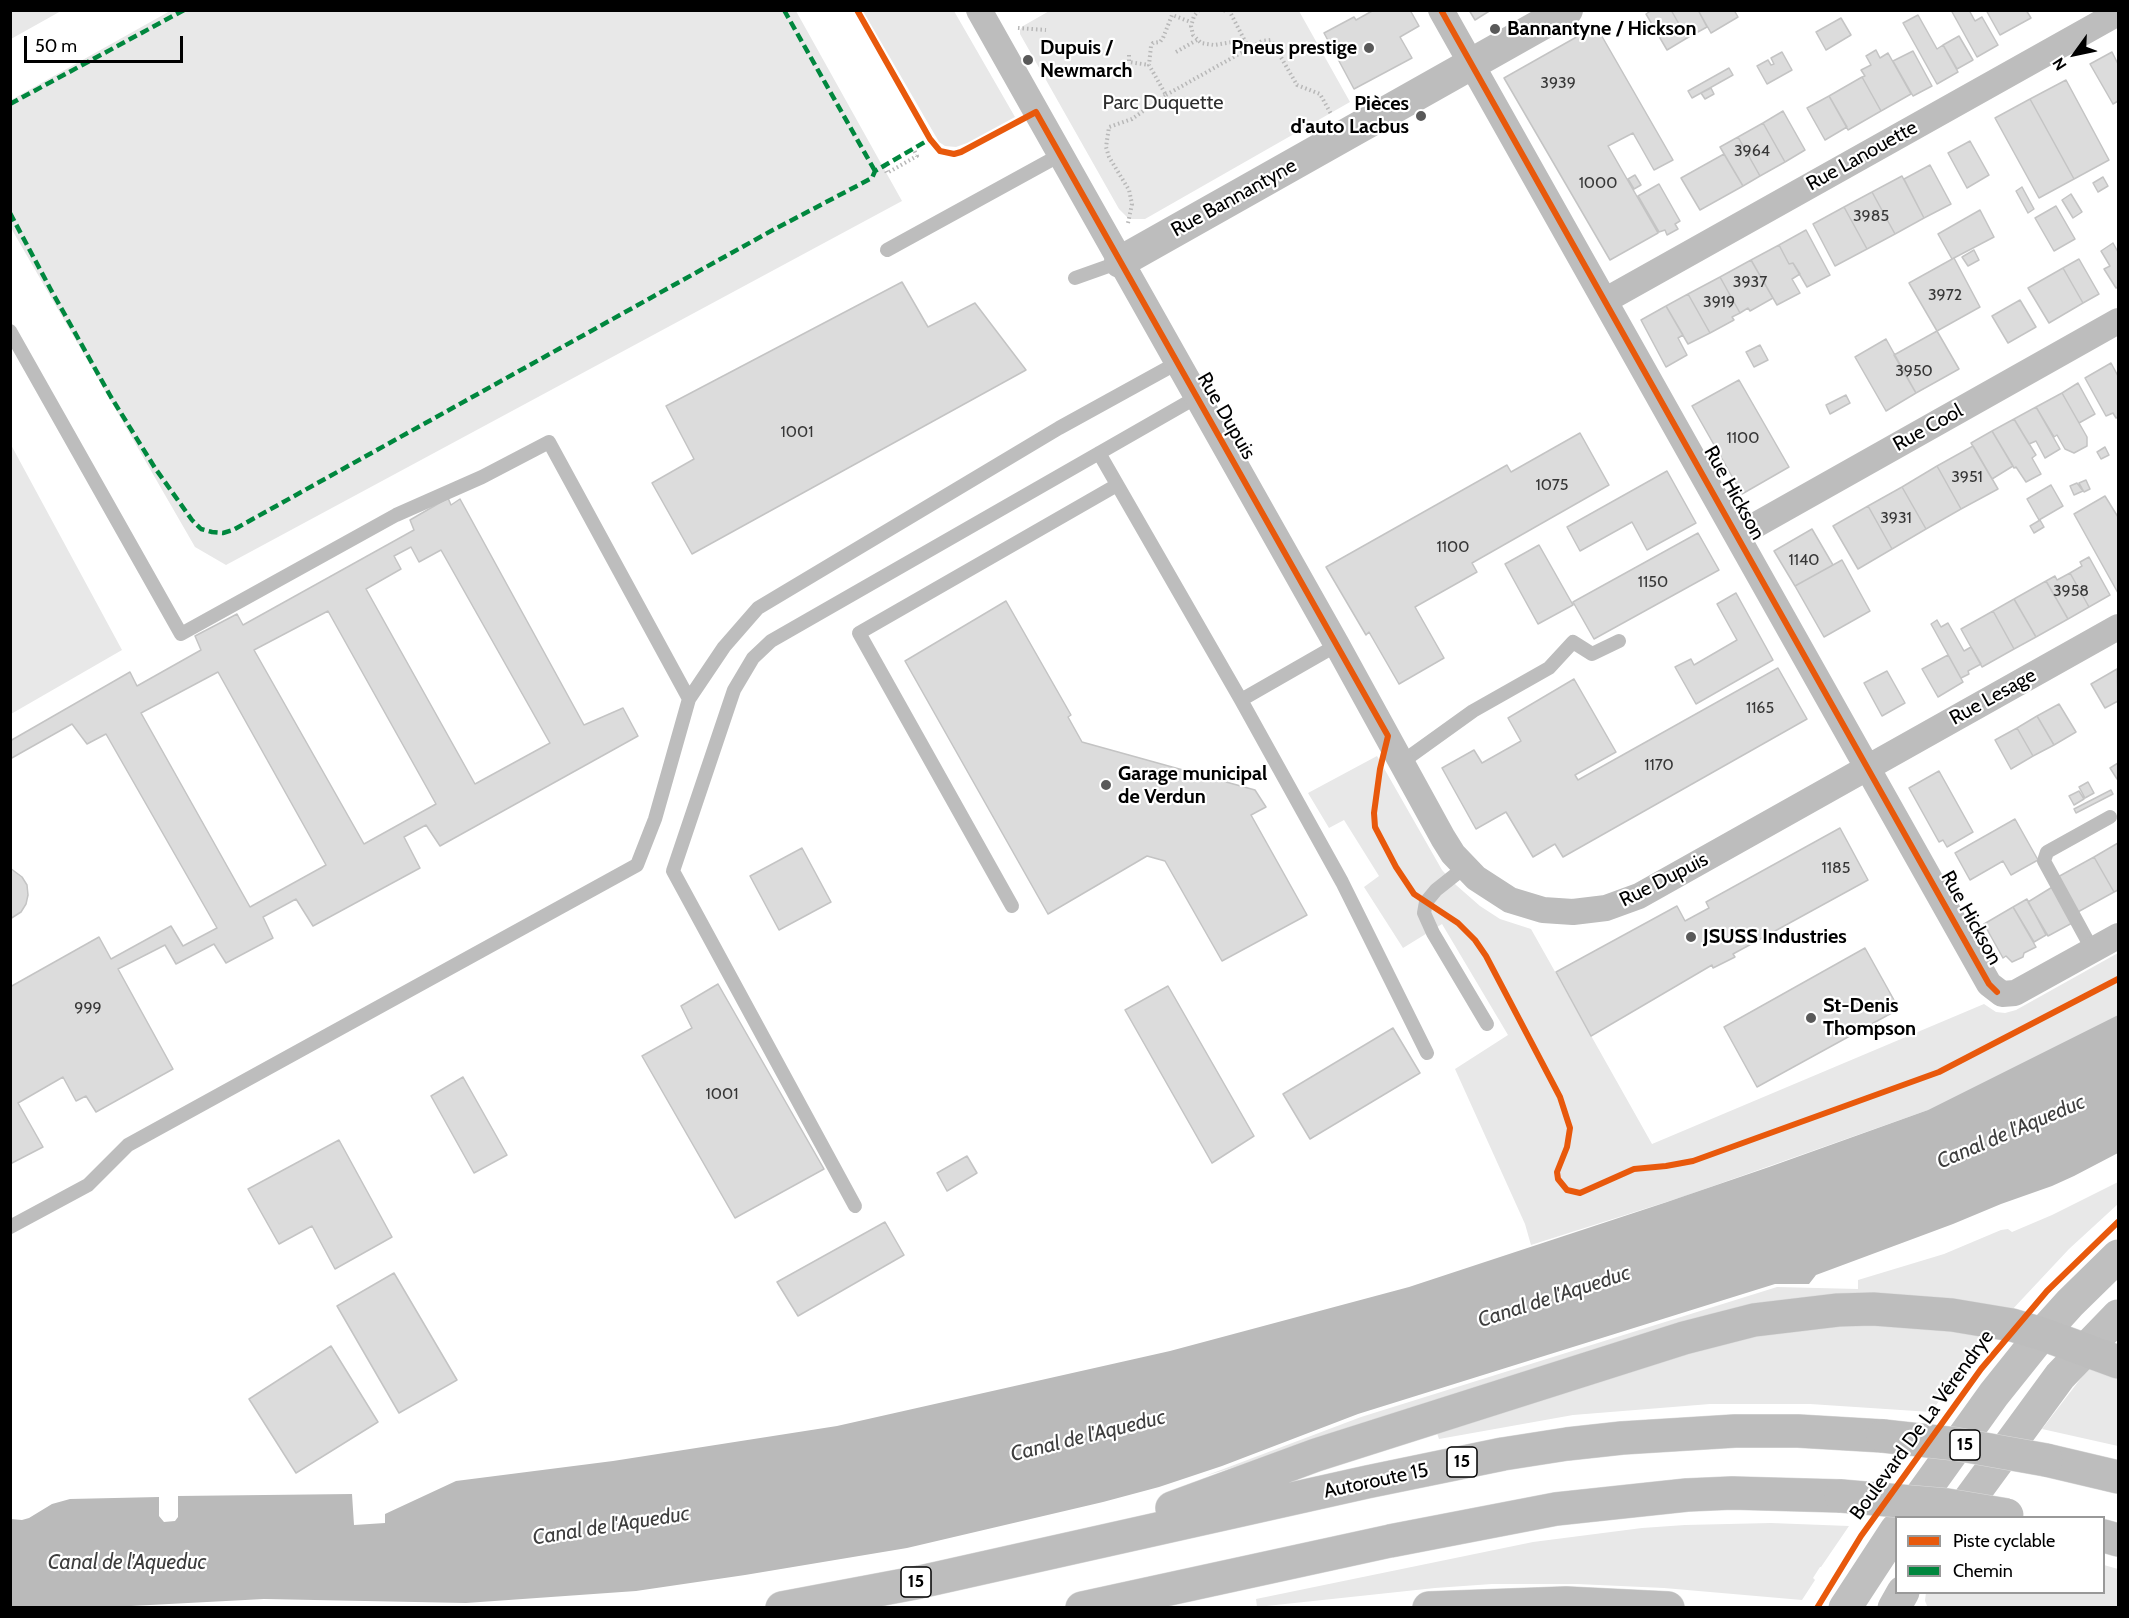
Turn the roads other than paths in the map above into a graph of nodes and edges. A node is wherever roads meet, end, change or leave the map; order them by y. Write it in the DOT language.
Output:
graph roads {
  1 [pos="1442,10"];
  2 [pos="1567,10"];
  3 [pos="2118,13"];
  4 [pos="996,17"];
  5 [pos="1472,64"];
  6 [pos="1060,155"];
  7 [pos="886,250"];
  8 [pos="1120,262"];
  9 [pos="1075,278"];
  10 [pos="1606,300"];
  11 [pos="2118,321"];
  12 [pos="10,331"];
  13 [pos="1177,363"];
  14 [pos="1197,398"];
  15 [pos="1099,453"];
  16 [pos="1117,485"];
  17 [pos="1738,535"];
  18 [pos="2118,627"];
  19 [pos="1619,641"];
  20 [pos="1337,645"];
  21 [pos="689,699"];
  22 [pos="1241,700"];
  23 [pos="1402,762"];
  24 [pos="1868,768"];
  25 [pos="2110,817"];
  26 [pos="1465,867"];
  27 [pos="1012,906"];
  28 [pos="2118,936"];
  29 [pos="2093,951"];
  30 [pos="1487,1024"];
  31 [pos="1427,1053"];
  32 [pos="855,1206"];
  33 [pos="10,1227"];
  34 [pos="2118,1256"];
  35 [pos="2118,1316"];
  36 [pos="2042,1334"];
  37 [pos="2085,1349"];
  38 [pos="2118,1362"];
  39 [pos="2118,1477"];
  40 [pos="1906,1516"];
  41 [pos="1957,1516"];
  42 [pos="2014,1516"];
  43 [pos="1895,1532"];
  44 [pos="1049,1554"];
  45 [pos="1902,1594"];
  46 [pos="782,1608"];
  47 [pos="1082,1608"];
  48 [pos="1429,1608"];
  49 [pos="1668,1608"];
  50 [pos="1845,1608"];
  51 [pos="1894,1608"];
  1 -- 5 [label="street, Rue Hickson"];
  2 -- 5 [label="street, Rue Bannantyne"];
  3 -- 10 [label="street, Rue Lanouette"];
  4 -- 6 [label="street, Rue Dupuis"];
  5 -- 8 [label="street, Rue Bannantyne"];
  5 -- 10 [label="street, Rue Hickson"];
  6 -- 7 [label="lane"];
  6 -- 8 [label="street, Rue Dupuis"];
  8 -- 9 [label="lane"];
  8 -- 13 [label="street, Rue Dupuis"];
  10 -- 17 [label="street, Rue Hickson"];
  11 -- 17 [label="street, Rue Cool"];
  12 -- 21 [label="lane"];
  13 -- 14 [label="street, Rue Dupuis"];
  13 -- 21 [label="lane"];
  14 -- 15 [label="lane"];
  14 -- 20 [label="street, Rue Dupuis"];
  15 -- 16 [label="lane"];
  15 -- 32 [label="lane"];
  16 -- 22 [label="lane"];
  16 -- 27 [label="lane"];
  17 -- 24 [label="street, Rue Hickson"];
  18 -- 24 [label="street, Rue Lesage"];
  19 -- 23 [label="lane"];
  20 -- 22 [label="lane"];
  20 -- 23 [label="street, Rue Dupuis"];
  21 -- 33 [label="lane"];
  22 -- 31 [label="lane"];
  23 -- 26 [label="street, Rue Dupuis"];
  24 -- 26 [label="street, Rue Dupuis"];
  24 -- 29 [label="street, Rue Hickson"];
  25 -- 29 [label="lane"];
  26 -- 30 [label="lane"];
  28 -- 29 [label="street"];
  34 -- 36 [label="main road, Boulevard De La Vérendrye"];
  35 -- 37 [label="main road"];
  36 -- 37 [label="highway"];
  36 -- 40 [label="main road, Boulevard De La Vérendrye"];
  36 -- 44 [label="highway"];
  37 -- 38 [label="highway"];
  37 -- 41 [label="main road"];
  39 -- 44 [label="highway, Autoroute 15 / 15, bridge"];
  42 -- 47 [label="highway, bridge"];
  43 -- 50 [label="main road, Boulevard De La Vérendrye"];
  44 -- 46 [label="highway, Autoroute 15 / 15"];
  45 -- 51 [label="main road"];
  48 -- 49 [label="highway"];
}
